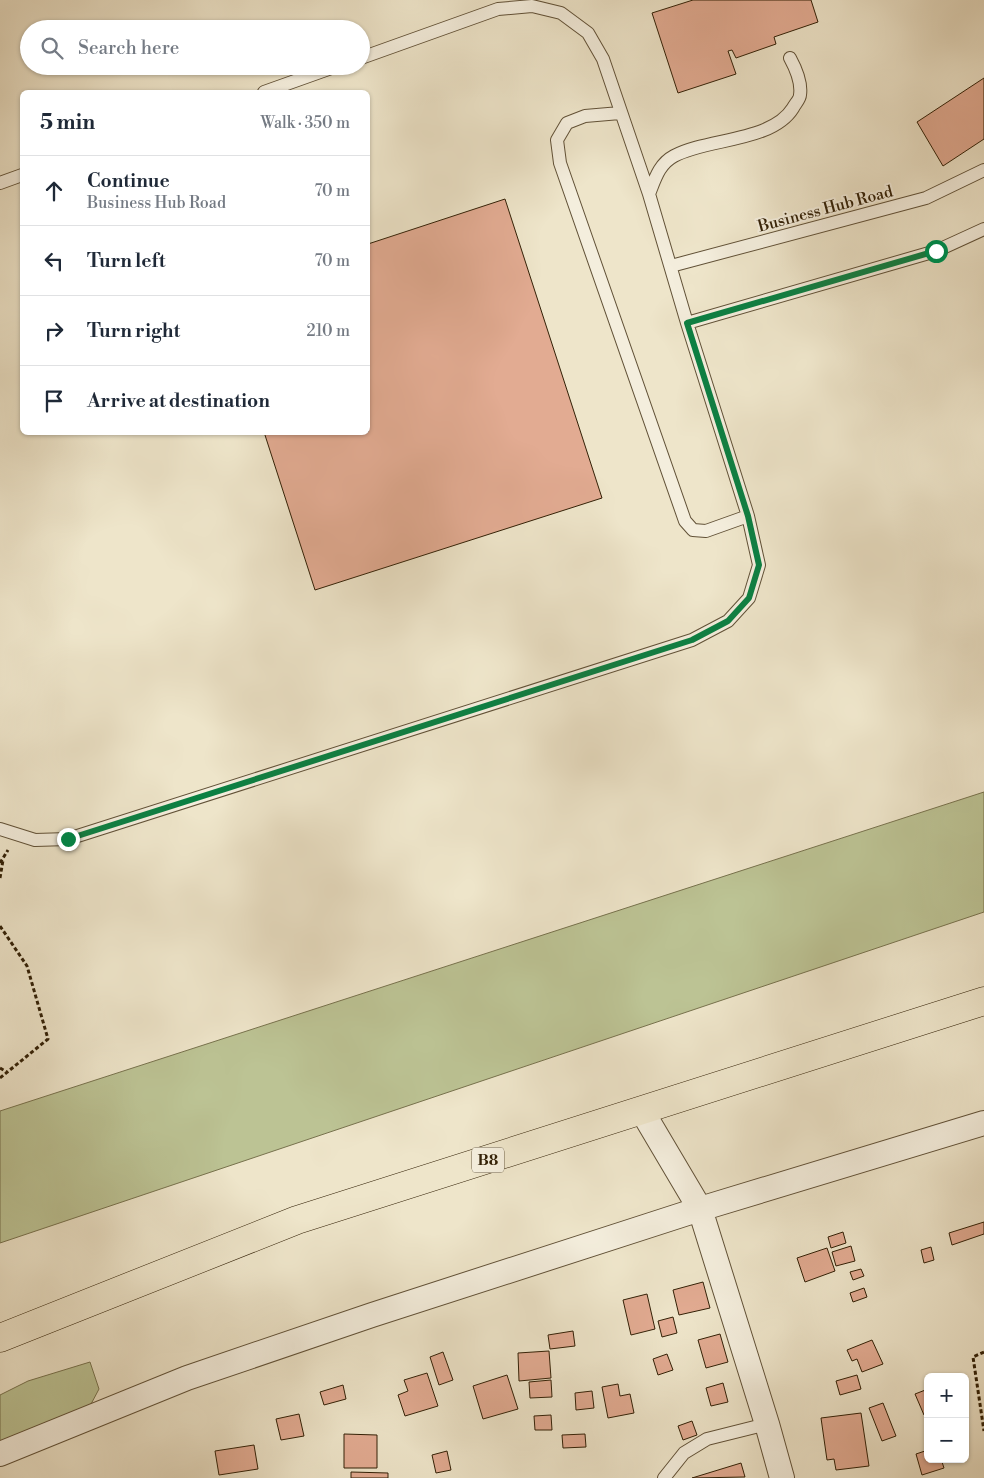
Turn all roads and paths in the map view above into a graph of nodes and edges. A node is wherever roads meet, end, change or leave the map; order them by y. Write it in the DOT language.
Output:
graph roads {
  1 [pos="370,55"];
  2 [pos="790,58"];
  3 [pos="312,75"];
  4 [pos="270,90"];
  5 [pos="620,112"];
  6 [pos="984,170"];
  7 [pos="20,176"];
  8 [pos="0,183"];
  9 [pos="649,194"];
  10 [pos="984,229"];
  11 [pos="671,266"];
  12 [pos="687,323"];
  13 [pos="748,516"];
  14 [pos="0,829"];
  15 [pos="0,863"];
  16 [pos="0,878"];
  17 [pos="0,926"];
  18 [pos="984,1001"];
  19 [pos="0,1068"];
  20 [pos="7,1072"];
  21 [pos="0,1078"];
  22 [pos="642,1111"];
  23 [pos="984,1123"];
  24 [pos="700,1210"];
  25 [pos="0,1338"];
  26 [pos="984,1352"];
  27 [pos="767,1424"];
  28 [pos="984,1431"];
  29 [pos="0,1454"];
  30 [pos="664,1478"];
  31 [pos="782,1478"];
  1 -- 5 [label="lane"];
  2 -- 9 [label="lane"];
  3 -- 4 [label="lane"];
  5 -- 9 [label="lane"];
  5 -- 13 [label="lane"];
  6 -- 11 [label="lane, Business Hub Road"];
  7 -- 8 [label="lane"];
  9 -- 11 [label="lane"];
  10 -- 12 [label="lane"];
  11 -- 12 [label="lane"];
  12 -- 13 [label="lane"];
  13 -- 14 [label="lane"];
  15 -- 16 [label="path"];
  17 -- 20 [label="path"];
  18 -- 22 [label="highway, B8"];
  19 -- 20 [label="path"];
  20 -- 21 [label="path"];
  22 -- 24 [label="street"];
  22 -- 25 [label="highway, B8"];
  23 -- 24 [label="street"];
  24 -- 27 [label="street"];
  24 -- 29 [label="street"];
  26 -- 28 [label="path"];
  27 -- 30 [label="lane"];
  27 -- 31 [label="street"];
}
